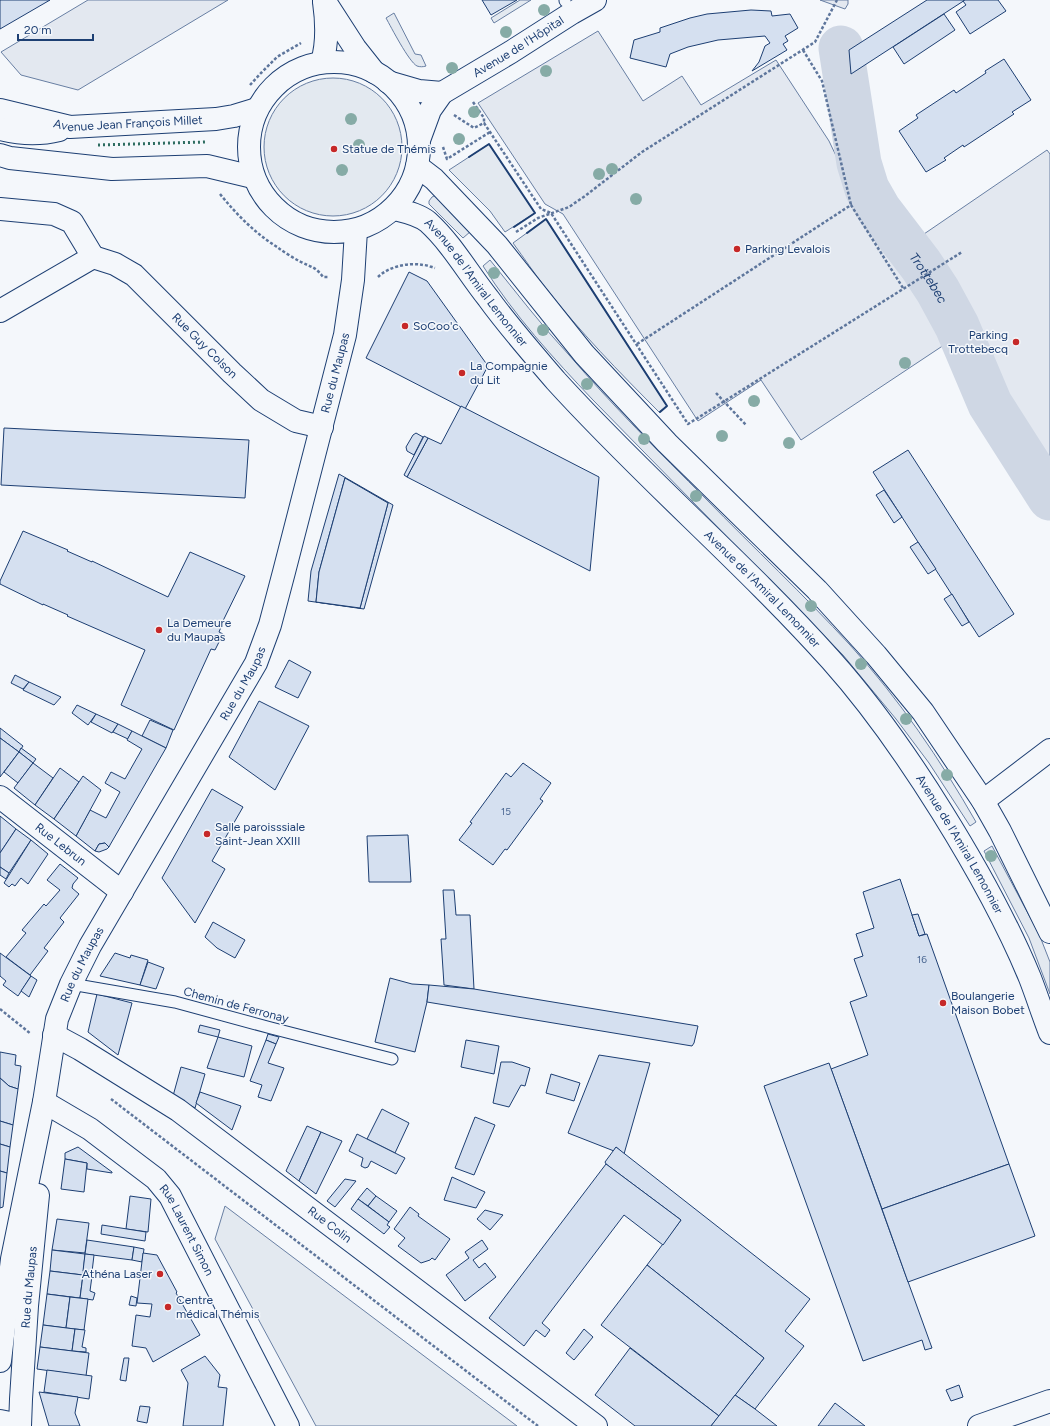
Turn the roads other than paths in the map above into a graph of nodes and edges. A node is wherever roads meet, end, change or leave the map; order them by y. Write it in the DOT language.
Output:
graph roads {
  1 [pos="324,0"];
  2 [pos="595,0"];
  3 [pos="322,62"];
  4 [pos="381,77"];
  5 [pos="442,93"];
  6 [pos="0,110"];
  7 [pos="257,110"];
  8 [pos="70,127"];
  9 [pos="0,129"];
  10 [pos="419,140"];
  11 [pos="0,155"];
  12 [pos="417,166"];
  13 [pos="253,177"];
  14 [pos="0,209"];
  15 [pos="394,209"];
  16 [pos="356,230"];
  17 [pos="93,257"];
  18 [pos="0,310"];
  19 [pos="322,427"];
  20 [pos="1050,751"];
  21 [pos="0,797"];
  22 [pos="983,801"];
  23 [pos="122,892"];
  24 [pos="1050,932"];
  25 [pos="70,984"];
  26 [pos="1050,1034"];
  27 [pos="54,1035"];
  28 [pos="392,1058"];
  29 [pos="44,1102"];
  30 [pos="14,1257"];
  31 [pos="0,1361"];
  32 [pos="1050,1401"];
  33 [pos="13,1424"];
  34 [pos="288,1426"];
  35 [pos="596,1426"];
  36 [pos="979,1426"];
  1 -- 3 [label="street"];
  1 -- 4 [label="street"];
  2 -- 5 [label="street, Avenue de l'Hôpital"];
  3 -- 4 [label="street"];
  3 -- 7 [label="street"];
  4 -- 5 [label="street"];
  4 -- 10 [label="street"];
  5 -- 10 [label="street, Avenue de l'Hôpital"];
  6 -- 8 [label="street, Avenue Jean François Millet"];
  7 -- 8 [label="street, Avenue Jean François Millet"];
  7 -- 13 [label="street"];
  8 -- 9 [label="street"];
  10 -- 12 [label="street"];
  11 -- 13 [label="street"];
  12 -- 15 [label="street"];
  12 -- 22 [label="street"];
  13 -- 16 [label="street"];
  14 -- 17 [label="street"];
  15 -- 16 [label="street"];
  15 -- 26 [label="street, Avenue de l'Amiral Lemonnier"];
  16 -- 19 [label="street, Rue du Maupas"];
  17 -- 18 [label="street"];
  17 -- 19 [label="street, Rue Guy Colson"];
  19 -- 23 [label="street, Rue du Maupas"];
  20 -- 22 [label="street"];
  21 -- 23 [label="street, Rue Lebrun"];
  22 -- 24 [label="street"];
  23 -- 25 [label="street, Rue du Maupas"];
  25 -- 27 [label="street, Rue du Maupas"];
  25 -- 28 [label="lane, Chemin de Ferronay"];
  27 -- 29 [label="street, Rue du Maupas"];
  27 -- 35 [label="street, Rue Colin"];
  29 -- 30 [label="street, Rue du Maupas"];
  29 -- 34 [label="street, Rue Laurent Simon"];
  30 -- 31 [label="street, Rue du Maupas"];
  30 -- 33 [label="street, Rue du Maupas"];
  32 -- 36 [label="street"];
}
